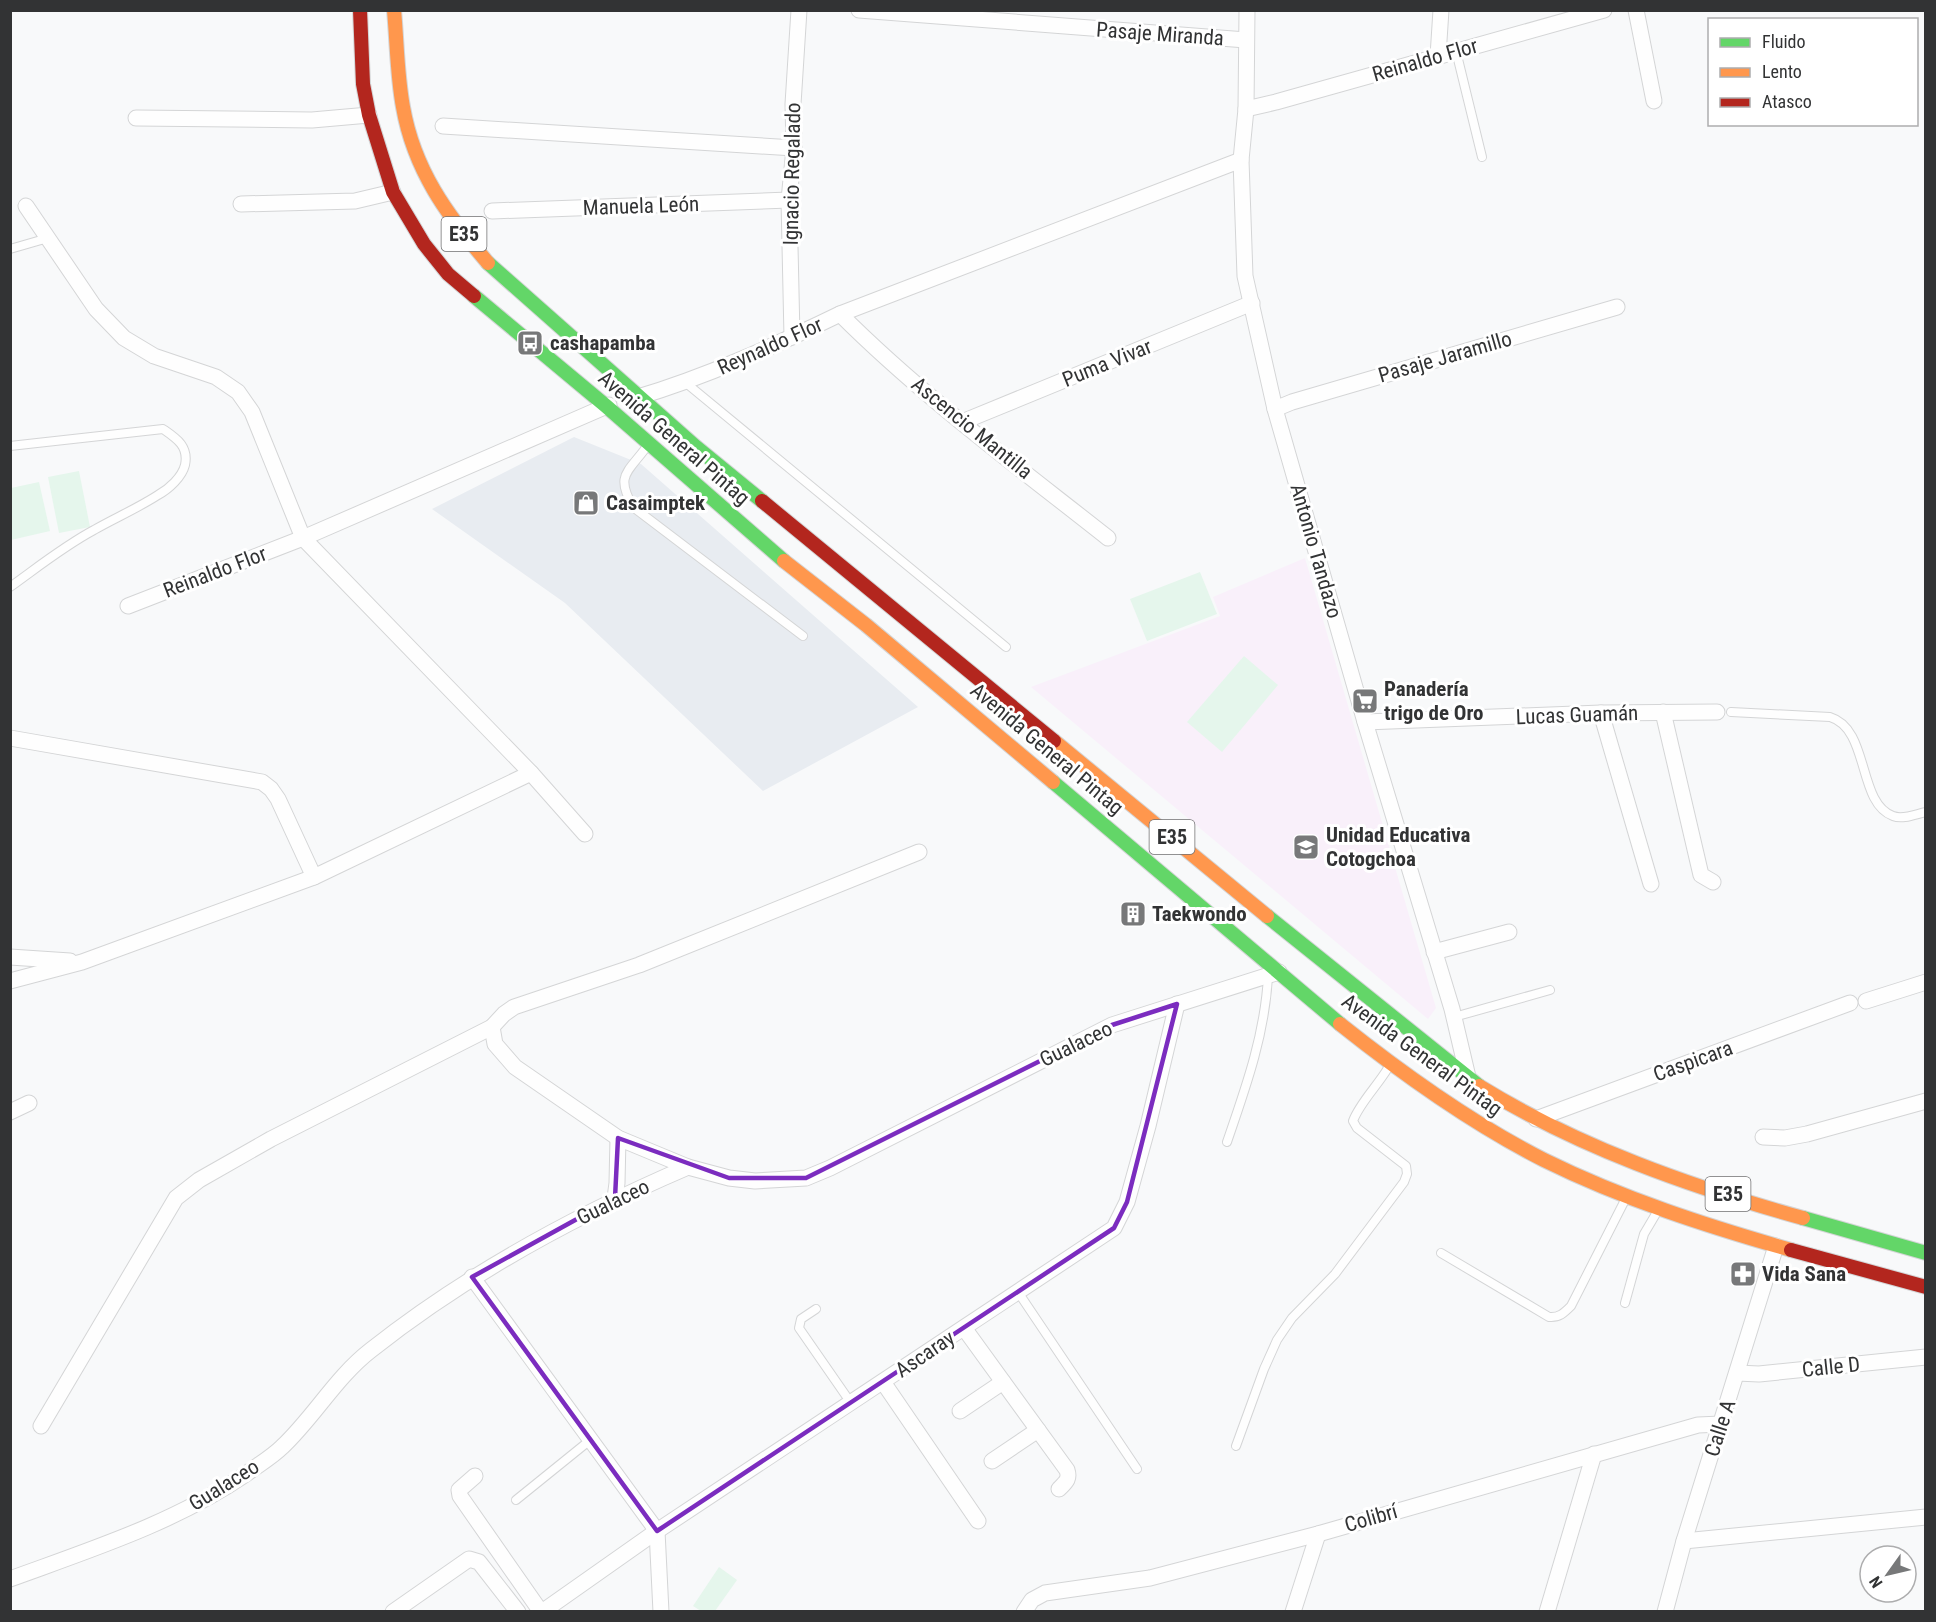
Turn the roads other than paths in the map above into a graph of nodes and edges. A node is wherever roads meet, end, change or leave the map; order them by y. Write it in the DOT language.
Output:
graph roads {
  1 [pos="360,10"];
  2 [pos="394,10"];
  3 [pos="799,10"];
  4 [pos="859,10"];
  5 [pos="1247,10"];
  6 [pos="1441,10"];
  7 [pos="1604,10"];
  8 [pos="1636,10"];
  9 [pos="1246,40"];
  10 [pos="1456,51"];
  11 [pos="1438,56"];
  12 [pos="1654,101"];
  13 [pos="1246,109"];
  14 [pos="369,115"];
  15 [pos="136,118"];
  16 [pos="443,126"];
  17 [pos="794,148"];
  18 [pos="1482,157"];
  19 [pos="1241,160"];
  20 [pos="393,192"];
  21 [pos="789,200"];
  22 [pos="241,204"];
  23 [pos="27,206"];
  24 [pos="492,212"];
  25 [pos="48,237"];
  26 [pos="10,249"];
  27 [pos="1252,303"];
  28 [pos="1617,307"];
  29 [pos="840,314"];
  30 [pos="792,337"];
  31 [pos="686,383"];
  32 [pos="640,396"];
  33 [pos="606,406"];
  34 [pos="1275,409"];
  35 [pos="962,422"];
  36 [pos="652,440"];
  37 [pos="11,444"];
  38 [pos="303,538"];
  39 [pos="1108,538"];
  40 [pos="10,587"];
  41 [pos="128,606"];
  42 [pos="803,636"];
  43 [pos="1006,647"];
  44 [pos="1663,712"];
  45 [pos="1724,712"];
  46 [pos="1600,713"];
  47 [pos="1365,722"];
  48 [pos="10,738"];
  49 [pos="531,773"];
  50 [pos="1926,812"];
  51 [pos="585,834"];
  52 [pos="919,852"];
  53 [pos="314,877"];
  54 [pos="1713,882"];
  55 [pos="1651,884"];
  56 [pos="1509,932"];
  57 [pos="1434,952"];
  58 [pos="10,957"];
  59 [pos="82,962"];
  60 [pos="1273,974"];
  61 [pos="10,981"];
  62 [pos="1926,982"];
  63 [pos="1550,990"];
  64 [pos="1866,1001"];
  65 [pos="1850,1003"];
  66 [pos="1177,1004"];
  67 [pos="1454,1017"];
  68 [pos="492,1027"];
  69 [pos="1390,1064"];
  70 [pos="1468,1080"];
  71 [pos="29,1103"];
  72 [pos="1922,1105"];
  73 [pos="10,1112"];
  74 [pos="1536,1119"];
  75 [pos="1763,1137"];
  76 [pos="618,1138"];
  77 [pos="1227,1142"];
  78 [pos="688,1167"];
  79 [pos="1627,1196"];
  80 [pos="615,1198"];
  81 [pos="1659,1208"];
  82 [pos="1776,1246"];
  83 [pos="1442,1253"];
  84 [pos="1926,1253"];
  85 [pos="472,1277"];
  86 [pos="1926,1287"];
  87 [pos="1018,1292"];
  88 [pos="1625,1303"];
  89 [pos="816,1309"];
  90 [pos="964,1328"];
  91 [pos="1926,1357"];
  92 [pos="1737,1373"];
  93 [pos="883,1382"];
  94 [pos="1003,1382"];
  95 [pos="851,1403"];
  96 [pos="960,1411"];
  97 [pos="1721,1424"];
  98 [pos="41,1426"];
  99 [pos="1038,1430"];
  100 [pos="589,1440"];
  101 [pos="1236,1446"];
  102 [pos="1594,1454"];
  103 [pos="992,1461"];
  104 [pos="1137,1469"];
  105 [pos="475,1476"];
  106 [pos="1059,1489"];
  107 [pos="516,1500"];
  108 [pos="1926,1517"];
  109 [pos="978,1521"];
  110 [pos="657,1531"];
  111 [pos="1318,1534"];
  112 [pos="1684,1541"];
  113 [pos="10,1579"];
  114 [pos="393,1611"];
  115 [pos="518,1611"];
  116 [pos="542,1611"];
  117 [pos="661,1611"];
  118 [pos="1024,1611"];
  119 [pos="1293,1611"];
  120 [pos="1547,1611"];
  121 [pos="1665,1611"];
  1 -- 14 [label="highway, Avenida General Pintag / E35"];
  2 -- 32 [label="highway, Avenida General Pintag / E35"];
  3 -- 17 [label="street, Ignacio Regalado"];
  4 -- 9 [label="street, Pasaje Miranda"];
  5 -- 9 [label="street, Antonio Tandazo"];
  6 -- 11 [label="street"];
  7 -- 10 [label="street, Reinaldo Flor"];
  8 -- 12 [label="street"];
  9 -- 13 [label="street, Antonio Tandazo"];
  10 -- 11 [label="street, Reinaldo Flor"];
  10 -- 18 [label="lane"];
  11 -- 13 [label="street, Reinaldo Flor"];
  13 -- 19 [label="street, Antonio Tandazo"];
  14 -- 15 [label="street"];
  14 -- 20 [label="highway, Avenida General Pintag / E35"];
  16 -- 17 [label="street"];
  17 -- 21 [label="street, Ignacio Regalado"];
  19 -- 27 [label="street, Antonio Tandazo"];
  19 -- 29 [label="street, Reynaldo Flor"];
  20 -- 22 [label="street"];
  20 -- 33 [label="highway, Avenida General Pintag / E35"];
  21 -- 24 [label="street, Manuela León"];
  21 -- 30 [label="street, Ignacio Regalado"];
  23 -- 25 [label="street"];
  25 -- 26 [label="lane"];
  25 -- 38 [label="street"];
  27 -- 34 [label="street, Antonio Tandazo"];
  27 -- 35 [label="street, Puma Vivar"];
  28 -- 34 [label="street, Pasaje Jaramillo"];
  29 -- 30 [label="street, Reynaldo Flor"];
  29 -- 35 [label="street, Ascencio Mantilla"];
  30 -- 31 [label="street, Reynaldo Flor"];
  31 -- 32 [label="street, Reynaldo Flor"];
  31 -- 43 [label="lane"];
  32 -- 33 [label="street, Reynaldo Flor"];
  32 -- 70 [label="highway, Avenida General Pintag / E35"];
  33 -- 36 [label="highway, Avenida General Pintag / E35"];
  33 -- 38 [label="street, Reynaldo Flor"];
  34 -- 47 [label="street, Antonio Tandazo"];
  35 -- 39 [label="street, Ascencio Mantilla"];
  36 -- 42 [label="lane"];
  36 -- 60 [label="highway, Avenida General Pintag / E35"];
  37 -- 40 [label="lane"];
  38 -- 41 [label="street, Reinaldo Flor"];
  38 -- 49 [label="street"];
  44 -- 45 [label="street, Lucas Guamán"];
  44 -- 46 [label="street, Lucas Guamán"];
  44 -- 54 [label="street"];
  45 -- 50 [label="lane"];
  46 -- 47 [label="street, Lucas Guamán"];
  46 -- 55 [label="street"];
  47 -- 57 [label="street, Antonio Tandazo"];
  48 -- 53 [label="street"];
  49 -- 51 [label="street"];
  49 -- 53 [label="street"];
  52 -- 68 [label="street"];
  53 -- 59 [label="street"];
  56 -- 57 [label="street"];
  57 -- 67 [label="street, Antonio Tandazo"];
  58 -- 59 [label="street"];
  59 -- 61 [label="street"];
  60 -- 66 [label="street, Gualaceo"];
  60 -- 69 [label="highway, Avenida General Pintag / E35"];
  60 -- 77 [label="lane"];
  62 -- 64 [label="street"];
  63 -- 67 [label="lane"];
  65 -- 74 [label="street, Caspicara"];
  66 -- 78 [label="street, Gualaceo"];
  66 -- 87 [label="street, Ascaray"];
  67 -- 70 [label="street, Antonio Tandazo"];
  68 -- 76 [label="street"];
  68 -- 98 [label="street"];
  69 -- 79 [label="highway, Avenida General Pintag / E35"];
  69 -- 101 [label="lane"];
  70 -- 74 [label="highway, Avenida General Pintag / E35"];
  71 -- 73 [label="street"];
  72 -- 75 [label="street"];
  74 -- 84 [label="highway, Avenida General Pintag / E35"];
  76 -- 78 [label="street"];
  76 -- 80 [label="street"];
  78 -- 80 [label="street, Gualaceo"];
  79 -- 81 [label="highway, Avenida General Pintag / E35"];
  79 -- 83 [label="lane"];
  80 -- 85 [label="street, Gualaceo"];
  81 -- 82 [label="highway, Avenida General Pintag / E35"];
  81 -- 88 [label="lane"];
  82 -- 86 [label="highway, Avenida General Pintag / E35"];
  82 -- 92 [label="street, Calle A"];
  85 -- 100 [label="street"];
  85 -- 113 [label="street, Gualaceo"];
  87 -- 90 [label="street, Ascaray"];
  87 -- 104 [label="lane"];
  89 -- 95 [label="lane"];
  90 -- 93 [label="street, Ascaray"];
  90 -- 94 [label="street"];
  91 -- 92 [label="street, Calle D"];
  92 -- 97 [label="street, Calle A"];
  93 -- 95 [label="street, Ascaray"];
  93 -- 109 [label="street"];
  94 -- 96 [label="street"];
  94 -- 99 [label="street"];
  95 -- 110 [label="street, Ascaray"];
  97 -- 102 [label="street, Colibrí"];
  97 -- 112 [label="street, Calle A"];
  99 -- 103 [label="street"];
  99 -- 106 [label="street"];
  100 -- 107 [label="lane"];
  100 -- 110 [label="street"];
  102 -- 111 [label="street, Colibrí"];
  102 -- 120 [label="street"];
  105 -- 116 [label="street"];
  108 -- 112 [label="street"];
  110 -- 116 [label="street, Ascaray"];
  110 -- 117 [label="street"];
  111 -- 118 [label="street, Colibrí"];
  111 -- 119 [label="street"];
  112 -- 121 [label="street, Calle A"];
  114 -- 115 [label="street"];
}
